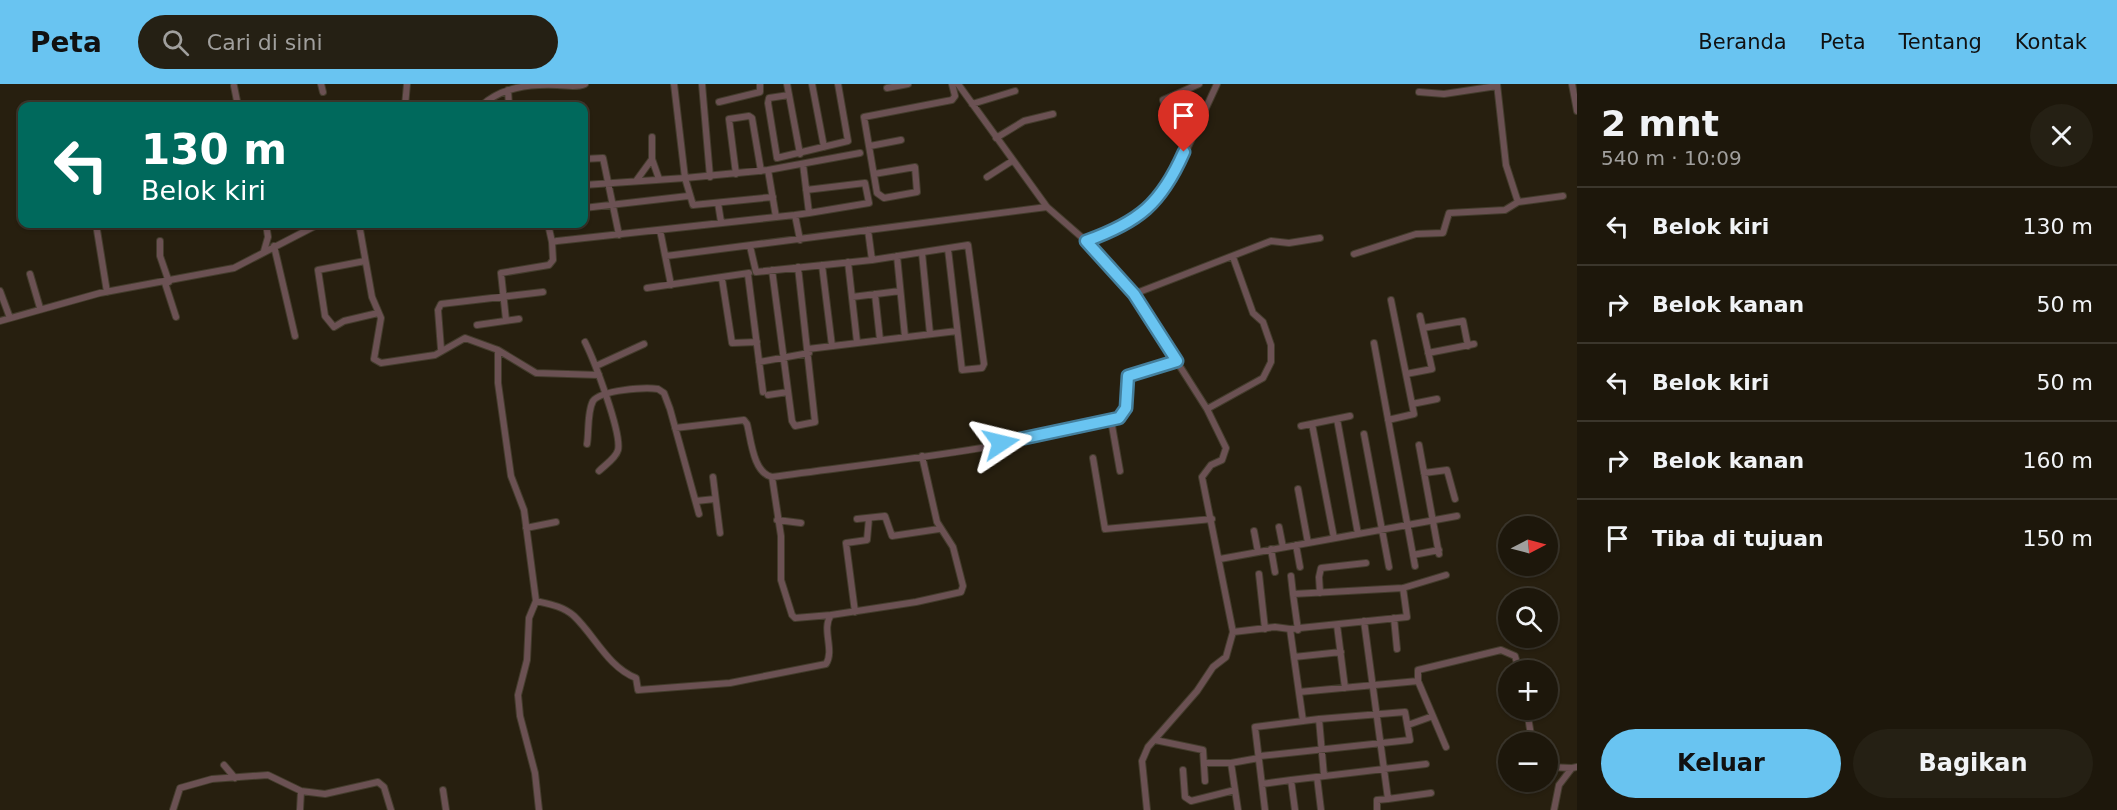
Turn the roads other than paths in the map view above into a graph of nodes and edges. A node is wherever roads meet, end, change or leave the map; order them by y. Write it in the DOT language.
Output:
graph roads {
  1 [pos="321,84"];
  2 [pos="407,84"];
  3 [pos="536,84"];
  4 [pos="585,84"];
  5 [pos="674,84"];
  6 [pos="702,84"];
  7 [pos="760,84"];
  8 [pos="787,84"];
  9 [pos="812,84"];
  10 [pos="838,84"];
  11 [pos="908,84"];
  12 [pos="952,84"];
  13 [pos="958,84"];
  14 [pos="1199,84"];
  15 [pos="1217,84"];
  16 [pos="1572,84"];
  17 [pos="235,85"];
  18 [pos="1497,85"];
  19 [pos="887,88"];
  20 [pos="508,90"];
  21 [pos="1015,91"];
  22 [pos="323,92"];
  23 [pos="1419,92"];
  24 [pos="789,95"];
  25 [pos="237,102"];
  26 [pos="405,102"];
  27 [pos="486,102"];
  28 [pos="509,102"];
  29 [pos="719,102"];
  30 [pos="972,104"];
  31 [pos="1577,111"];
  32 [pos="1053,114"];
  33 [pos="1169,119"];
  34 [pos="652,137"];
  35 [pos="996,138"];
  36 [pos="901,140"];
  37 [pos="870,146"];
  38 [pos="824,147"];
  39 [pos="860,153"];
  40 [pos="800,154"];
  41 [pos="588,159"];
  42 [pos="652,159"];
  43 [pos="1012,161"];
  44 [pos="803,164"];
  45 [pos="764,171"];
  46 [pos="735,174"];
  47 [pos="874,174"];
  48 [pos="710,177"];
  49 [pos="987,177"];
  50 [pos="685,178"];
  51 [pos="659,179"];
  52 [pos="636,181"];
  53 [pos="608,183"];
  54 [pos="588,185"];
  55 [pos="806,190"];
  56 [pos="688,196"];
  57 [pos="1563,196"];
  58 [pos="773,197"];
  59 [pos="1518,202"];
  60 [pos="718,203"];
  61 [pos="613,205"];
  62 [pos="1047,207"];
  63 [pos="588,208"];
  64 [pos="809,213"];
  65 [pos="795,215"];
  66 [pos="776,217"];
  67 [pos="721,222"];
  68 [pos="97,228"];
  69 [pos="266,228"];
  70 [pos="311,228"];
  71 [pos="360,228"];
  72 [pos="549,228"];
  73 [pos="660,230"];
  74 [pos="868,230"];
  75 [pos="619,235"];
  76 [pos="1320,238"];
  77 [pos="800,240"];
  78 [pos="160,241"];
  79 [pos="1086,241"];
  80 [pos="552,242"];
  81 [pos="274,246"];
  82 [pos="750,246"];
  83 [pos="948,249"];
  84 [pos="263,252"];
  85 [pos="922,253"];
  86 [pos="1354,254"];
  87 [pos="666,256"];
  88 [pos="897,256"];
  89 [pos="1233,257"];
  90 [pos="872,260"];
  91 [pos="364,261"];
  92 [pos="848,262"];
  93 [pos="822,265"];
  94 [pos="798,267"];
  95 [pos="754,268"];
  96 [pos="772,270"];
  97 [pos="30,274"];
  98 [pos="748,275"];
  99 [pos="722,279"];
  100 [pos="167,282"];
  101 [pos="671,285"];
  102 [pos="647,288"];
  103 [pos="0,291"];
  104 [pos="900,291"];
  105 [pos="107,292"];
  106 [pos="543,292"];
  107 [pos="875,294"];
  108 [pos="1134,294"];
  109 [pos="503,297"];
  110 [pos="852,297"];
  111 [pos="1391,300"];
  112 [pos="40,308"];
  113 [pos="378,313"];
  114 [pos="1420,316"];
  115 [pos="176,317"];
  116 [pos="10,318"];
  117 [pos="519,319"];
  118 [pos="506,320"];
  119 [pos="0,321"];
  120 [pos="477,325"];
  121 [pos="1423,328"];
  122 [pos="957,332"];
  123 [pos="930,334"];
  124 [pos="295,336"];
  125 [pos="905,337"];
  126 [pos="880,340"];
  127 [pos="585,342"];
  128 [pos="757,342"];
  129 [pos="857,342"];
  130 [pos="1374,343"];
  131 [pos="644,344"];
  132 [pos="831,346"];
  133 [pos="441,349"];
  134 [pos="498,350"];
  135 [pos="808,351"];
  136 [pos="1428,353"];
  137 [pos="784,357"];
  138 [pos="1177,361"];
  139 [pos="759,362"];
  140 [pos="596,366"];
  141 [pos="1406,374"];
  142 [pos="598,375"];
  143 [pos="788,392"];
  144 [pos="604,393"];
  145 [pos="1437,399"];
  146 [pos="1412,404"];
  147 [pos="1207,410"];
  148 [pos="1350,416"];
  149 [pos="1337,419"];
  150 [pos="1111,420"];
  151 [pos="1388,420"];
  152 [pos="1312,424"];
  153 [pos="1301,426"];
  154 [pos="675,428"];
  155 [pos="1364,434"];
  156 [pos="587,444"];
  157 [pos="1419,446"];
  158 [pos="922,456"];
  159 [pos="1093,458"];
  160 [pos="599,471"];
  161 [pos="1120,471"];
  162 [pos="1424,473"];
  163 [pos="713,477"];
  164 [pos="772,477"];
  165 [pos="1298,489"];
  166 [pos="715,498"];
  167 [pos="1455,499"];
  168 [pos="696,501"];
  169 [pos="699,514"];
  170 [pos="1457,516"];
  171 [pos="869,518"];
  172 [pos="856,519"];
  173 [pos="1212,519"];
  174 [pos="777,520"];
  175 [pos="1433,520"];
  176 [pos="556,522"];
  177 [pos="801,523"];
  178 [pos="1408,525"];
  179 [pos="1279,527"];
  180 [pos="526,528"];
  181 [pos="939,529"];
  182 [pos="1382,529"];
  183 [pos="1254,531"];
  184 [pos="720,533"];
  185 [pos="1358,534"];
  186 [pos="1334,538"];
  187 [pos="1308,543"];
  188 [pos="1296,545"];
  189 [pos="1283,547"];
  190 [pos="1271,549"];
  191 [pos="1258,552"];
  192 [pos="1413,555"];
  193 [pos="1220,559"];
  194 [pos="1366,563"];
  195 [pos="1415,566"];
  196 [pos="1299,567"];
  197 [pos="1389,567"];
  198 [pos="1275,572"];
  199 [pos="1259,574"];
  200 [pos="1446,575"];
  201 [pos="1290,576"];
  202 [pos="1403,588"];
  203 [pos="1320,593"];
  204 [pos="1293,594"];
  205 [pos="536,601"];
  206 [pos="855,612"];
  207 [pos="831,615"];
  208 [pos="1394,618"];
  209 [pos="1365,621"];
  210 [pos="1337,625"];
  211 [pos="1265,629"];
  212 [pos="1290,629"];
  213 [pos="1298,630"];
  214 [pos="1233,632"];
  215 [pos="1397,649"];
  216 [pos="1341,652"];
  217 [pos="1294,657"];
  218 [pos="1516,660"];
  219 [pos="1418,681"];
  220 [pos="1372,686"];
  221 [pos="1345,688"];
  222 [pos="1299,692"];
  223 [pos="1376,715"];
  224 [pos="1433,716"];
  225 [pos="1319,719"];
  226 [pos="1303,720"];
  227 [pos="1408,725"];
  228 [pos="1155,741"];
  229 [pos="1380,744"];
  230 [pos="1446,747"];
  231 [pos="1321,749"];
  232 [pos="1259,757"];
  233 [pos="1206,763"];
  234 [pos="1231,763"];
  235 [pos="1426,764"];
  236 [pos="224,765"];
  237 [pos="1558,767"];
  238 [pos="1574,768"];
  239 [pos="1383,769"];
  240 [pos="1183,771"];
  241 [pos="1320,776"];
  242 [pos="235,778"];
  243 [pos="1291,780"];
  244 [pos="1205,781"];
  245 [pos="1262,784"];
  246 [pos="442,790"];
  247 [pos="1235,790"];
  248 [pos="302,791"];
  249 [pos="1431,793"];
  250 [pos="1388,799"];
  251 [pos="173,810"];
  252 [pos="300,810"];
  253 [pos="391,810"];
  254 [pos="446,810"];
  255 [pos="539,810"];
  256 [pos="1147,810"];
  257 [pos="1238,810"];
  258 [pos="1265,810"];
  259 [pos="1295,810"];
  260 [pos="1321,810"];
  261 [pos="1377,810"];
  262 [pos="1554,810"];
  1 -- 22 [label="street"];
  2 -- 26 [label="street"];
  3 -- 4 [label="street"];
  3 -- 20 [label="street"];
  5 -- 50 [label="street"];
  6 -- 48 [label="street"];
  7 -- 29 [label="street"];
  8 -- 24 [label="street"];
  9 -- 38 [label="street"];
  10 -- 38 [label="street"];
  11 -- 19 [label="street"];
  12 -- 37 [label="street"];
  13 -- 30 [label="street"];
  14 -- 33 [label="street"];
  15 -- 79 [label="street"];
  16 -- 31 [label="street"];
  17 -- 25 [label="street"];
  18 -- 23 [label="street"];
  18 -- 59 [label="street"];
  20 -- 27 [label="street"];
  20 -- 28 [label="street"];
  21 -- 30 [label="street"];
  24 -- 40 [label="street"];
  24 -- 40 [label="street"];
  30 -- 35 [label="street"];
  32 -- 35 [label="street"];
  34 -- 42 [label="street"];
  35 -- 43 [label="street"];
  36 -- 37 [label="street"];
  37 -- 47 [label="street"];
  38 -- 40 [label="street"];
  39 -- 44 [label="street"];
  41 -- 53 [label="street"];
  42 -- 51 [label="street"];
  42 -- 52 [label="street"];
  43 -- 49 [label="street"];
  43 -- 62 [label="street"];
  44 -- 45 [label="street"];
  44 -- 55 [label="street"];
  45 -- 46 [label="street"];
  45 -- 46 [label="street"];
  45 -- 58 [label="street"];
  46 -- 48 [label="street"];
  47 -- 47 [label="street"];
  48 -- 50 [label="street"];
  50 -- 51 [label="street"];
  50 -- 56 [label="street"];
  51 -- 52 [label="street"];
  52 -- 53 [label="street"];
  53 -- 54 [label="street"];
  53 -- 61 [label="street"];
  55 -- 64 [label="street"];
  55 -- 64 [label="street"];
  56 -- 60 [label="street"];
  56 -- 61 [label="street"];
  57 -- 59 [label="street"];
  58 -- 60 [label="street"];
  58 -- 66 [label="street"];
  59 -- 86 [label="street"];
  60 -- 67 [label="street"];
  61 -- 63 [label="street"];
  61 -- 75 [label="street"];
  62 -- 74 [label="street"];
  62 -- 79 [label="street"];
  64 -- 65 [label="street"];
  65 -- 66 [label="street"];
  65 -- 77 [label="street"];
  66 -- 67 [label="street"];
  67 -- 73 [label="street"];
  68 -- 105 [label="street"];
  69 -- 84 [label="street"];
  70 -- 81 [label="street"];
  71 -- 91 [label="street"];
  72 -- 80 [label="street"];
  73 -- 75 [label="street"];
  73 -- 87 [label="street"];
  74 -- 77 [label="street"];
  74 -- 90 [label="street"];
  75 -- 80 [label="street"];
  76 -- 89 [label="street"];
  77 -- 82 [label="street"];
  78 -- 100 [label="street"];
  79 -- 108 [label="street"];
  80 -- 109 [label="street"];
  81 -- 84 [label="street"];
  81 -- 124 [label="street"];
  82 -- 87 [label="street"];
  82 -- 95 [label="street"];
  83 -- 85 [label="street"];
  83 -- 122 [label="street"];
  83 -- 122 [label="street"];
  84 -- 100 [label="street"];
  85 -- 88 [label="street"];
  85 -- 123 [label="street"];
  87 -- 101 [label="street"];
  88 -- 90 [label="street"];
  88 -- 104 [label="street"];
  89 -- 108 [label="street"];
  89 -- 147 [label="street"];
  90 -- 92 [label="street"];
  91 -- 113 [label="street"];
  91 -- 113 [label="street"];
  92 -- 93 [label="street"];
  92 -- 110 [label="street"];
  93 -- 94 [label="street"];
  93 -- 132 [label="street"];
  94 -- 96 [label="street"];
  94 -- 135 [label="street"];
  95 -- 96 [label="street"];
  95 -- 98 [label="street"];
  96 -- 137 [label="street"];
  97 -- 112 [label="street"];
  98 -- 99 [label="street"];
  98 -- 128 [label="street"];
  99 -- 101 [label="street"];
  99 -- 128 [label="street"];
  100 -- 105 [label="street"];
  100 -- 115 [label="street"];
  101 -- 102 [label="street"];
  103 -- 116 [label="street"];
  104 -- 107 [label="street"];
  104 -- 125 [label="street"];
  105 -- 112 [label="street"];
  106 -- 109 [label="street"];
  107 -- 110 [label="street"];
  107 -- 126 [label="street"];
  108 -- 138 [label="street"];
  109 -- 118 [label="street"];
  109 -- 133 [label="street"];
  110 -- 129 [label="street"];
  111 -- 141 [label="street"];
  112 -- 116 [label="street"];
  113 -- 134 [label="street"];
  114 -- 121 [label="street"];
  116 -- 119 [label="street"];
  117 -- 118 [label="street"];
  118 -- 120 [label="street"];
  121 -- 136 [label="street"];
  121 -- 136 [label="street"];
  122 -- 123 [label="street"];
  123 -- 125 [label="street"];
  125 -- 126 [label="street"];
  126 -- 129 [label="street"];
  127 -- 140 [label="street"];
  128 -- 139 [label="street"];
  129 -- 132 [label="street"];
  130 -- 151 [label="street"];
  131 -- 140 [label="street"];
  132 -- 135 [label="street"];
  134 -- 142 [label="street"];
  134 -- 180 [label="street"];
  135 -- 137 [label="street"];
  135 -- 143 [label="street"];
  136 -- 141 [label="street"];
  137 -- 139 [label="street"];
  137 -- 143 [label="street"];
  138 -- 147 [label="street"];
  138 -- 150 [label="street"];
  139 -- 143 [label="street"];
  140 -- 142 [label="street"];
  141 -- 146 [label="street"];
  142 -- 144 [label="street"];
  144 -- 154 [label="street"];
  144 -- 156 [label="street"];
  144 -- 160 [label="street"];
  145 -- 146 [label="street"];
  146 -- 151 [label="street"];
  147 -- 173 [label="street"];
  148 -- 149 [label="street"];
  149 -- 152 [label="street"];
  149 -- 185 [label="street"];
  150 -- 158 [label="street"];
  150 -- 161 [label="street"];
  151 -- 178 [label="street"];
  152 -- 153 [label="street"];
  152 -- 186 [label="street"];
  154 -- 164 [label="street"];
  154 -- 168 [label="street"];
  155 -- 182 [label="street"];
  157 -- 162 [label="street"];
  158 -- 164 [label="street"];
  158 -- 181 [label="street"];
  159 -- 173 [label="street"];
  162 -- 167 [label="street"];
  162 -- 175 [label="street"];
  163 -- 166 [label="street"];
  164 -- 174 [label="street"];
  165 -- 187 [label="street"];
  166 -- 168 [label="street"];
  166 -- 184 [label="street"];
  168 -- 169 [label="street"];
  170 -- 175 [label="street"];
  171 -- 172 [label="street"];
  171 -- 181 [label="street"];
  171 -- 206 [label="street"];
  173 -- 193 [label="street"];
  174 -- 177 [label="street"];
  174 -- 207 [label="street"];
  175 -- 178 [label="street"];
  175 -- 192 [label="street"];
  176 -- 180 [label="street"];
  178 -- 182 [label="street"];
  178 -- 192 [label="street"];
  179 -- 189 [label="street"];
  180 -- 205 [label="street"];
  181 -- 206 [label="street"];
  182 -- 185 [label="street"];
  182 -- 197 [label="street"];
  183 -- 191 [label="street"];
  185 -- 186 [label="street"];
  186 -- 187 [label="street"];
  187 -- 188 [label="street"];
  188 -- 189 [label="street"];
  188 -- 196 [label="street"];
  189 -- 190 [label="street"];
  190 -- 191 [label="street"];
  190 -- 198 [label="street"];
  191 -- 193 [label="street"];
  192 -- 195 [label="street"];
  193 -- 214 [label="street"];
  194 -- 203 [label="street"];
  199 -- 211 [label="street"];
  200 -- 202 [label="street"];
  201 -- 204 [label="street"];
  202 -- 203 [label="street"];
  202 -- 208 [label="street"];
  203 -- 204 [label="street"];
  204 -- 213 [label="street"];
  205 -- 207 [label="street"];
  205 -- 255 [label="street"];
  206 -- 207 [label="street"];
  208 -- 209 [label="street"];
  208 -- 215 [label="street"];
  209 -- 210 [label="street"];
  209 -- 220 [label="street"];
  210 -- 213 [label="street"];
  210 -- 216 [label="street"];
  211 -- 212 [label="street"];
  211 -- 214 [label="street"];
  212 -- 213 [label="street"];
  212 -- 217 [label="street"];
  214 -- 228 [label="street"];
  216 -- 217 [label="street"];
  216 -- 221 [label="street"];
  217 -- 222 [label="street"];
  218 -- 219 [label="street"];
  219 -- 220 [label="street"];
  219 -- 224 [label="street"];
  220 -- 221 [label="street"];
  220 -- 223 [label="street"];
  221 -- 222 [label="street"];
  222 -- 226 [label="street"];
  223 -- 225 [label="street"];
  223 -- 227 [label="street"];
  223 -- 229 [label="street"];
  224 -- 227 [label="street"];
  224 -- 230 [label="street"];
  225 -- 226 [label="street"];
  225 -- 231 [label="street"];
  226 -- 232 [label="street"];
  227 -- 229 [label="street"];
  228 -- 233 [label="street"];
  228 -- 256 [label="street"];
  229 -- 231 [label="street"];
  229 -- 239 [label="street"];
  231 -- 232 [label="street"];
  231 -- 241 [label="street"];
  232 -- 234 [label="street"];
  232 -- 245 [label="street"];
  233 -- 234 [label="street"];
  233 -- 244 [label="street"];
  234 -- 247 [label="street"];
  235 -- 239 [label="street"];
  236 -- 242 [label="street"];
  237 -- 238 [label="street"];
  238 -- 262 [label="street"];
  239 -- 241 [label="street"];
  239 -- 250 [label="street"];
  240 -- 247 [label="street"];
  241 -- 243 [label="street"];
  241 -- 260 [label="street"];
  242 -- 248 [label="street"];
  242 -- 251 [label="street"];
  243 -- 245 [label="street"];
  243 -- 259 [label="street"];
  245 -- 258 [label="street"];
  246 -- 254 [label="street"];
  247 -- 257 [label="street"];
  248 -- 252 [label="street"];
  248 -- 253 [label="street"];
  249 -- 250 [label="street"];
  250 -- 261 [label="street"];
}
